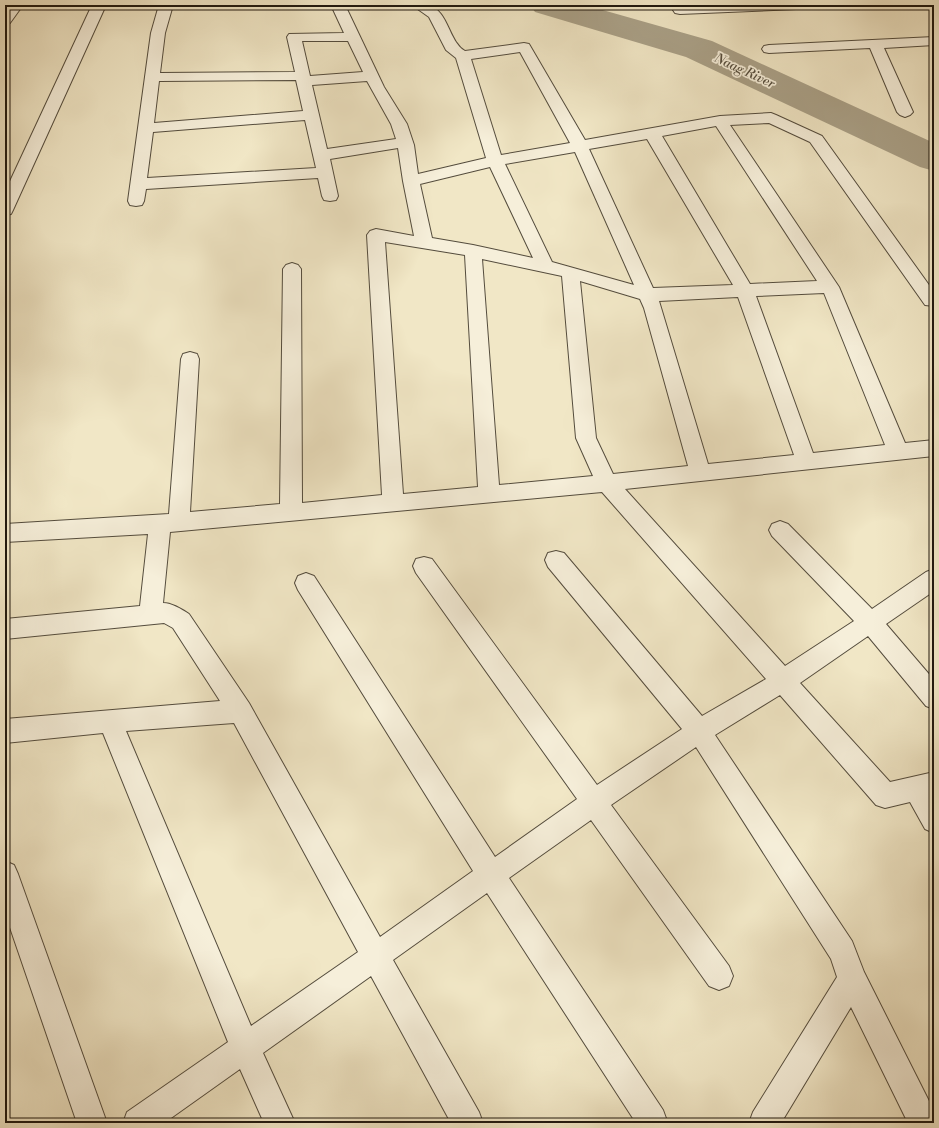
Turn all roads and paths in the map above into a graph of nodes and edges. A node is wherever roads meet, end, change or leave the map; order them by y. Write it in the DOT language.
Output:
graph roads {
  1 [pos="16,5"];
  2 [pos="99,5"];
  3 [pos="166,5"];
  4 [pos="338,5"];
  5 [pos="419,5"];
  6 [pos="796,5"];
  7 [pos="680,10"];
  8 [pos="5,20"];
  9 [pos="353,36"];
  10 [pos="934,41"];
  11 [pos="876,44"];
  12 [pos="769,49"];
  13 [pos="463,56"];
  14 [pos="372,76"];
  15 [pos="152,77"];
  16 [pos="304,79"];
  17 [pos="905,112"];
  18 [pos="312,116"];
  19 [pos="720,121"];
  20 [pos="145,128"];
  21 [pos="652,133"];
  22 [pos="405,142"];
  23 [pos="580,146"];
  24 [pos="321,155"];
  25 [pos="495,161"];
  26 [pos="325,173"];
  27 [pos="411,181"];
  28 [pos="138,184"];
  29 [pos="330,196"];
  30 [pos="136,202"];
  31 [pos="5,210"];
  32 [pos="424,243"];
  33 [pos="473,252"];
  34 [pos="546,267"];
  35 [pos="292,269"];
  36 [pos="570,272"];
  37 [pos="830,287"];
  38 [pos="745,291"];
  39 [pos="647,294"];
  40 [pos="933,307"];
  41 [pos="190,359"];
  42 [pos="934,448"];
  43 [pos="898,450"];
  44 [pos="806,461"];
  45 [pos="700,472"];
  46 [pos="607,483"];
  47 [pos="489,494"];
  48 [pos="393,502"];
  49 [pos="291,512"];
  50 [pos="170,523"];
  51 [pos="780,530"];
  52 [pos="5,533"];
  53 [pos="556,560"];
  54 [pos="424,566"];
  55 [pos="934,579"];
  56 [pos="306,583"];
  57 [pos="150,615"];
  58 [pos="870,622"];
  59 [pos="5,629"];
  60 [pos="783,681"];
  61 [pos="934,698"];
  62 [pos="240,711"];
  63 [pos="110,721"];
  64 [pos="5,731"];
  65 [pos="699,731"];
  66 [pos="925,786"];
  67 [pos="594,803"];
  68 [pos="934,820"];
  69 [pos="5,874"];
  70 [pos="491,875"];
  71 [pos="376,957"];
  72 [pos="719,976"];
  73 [pos="852,979"];
  74 [pos="246,1048"];
  75 [pos="652,1121"];
  76 [pos="92,1123"];
  77 [pos="138,1123"];
  78 [pos="280,1123"];
  79 [pos="468,1123"];
  80 [pos="764,1123"];
  81 [pos="924,1123"];
  1 -- 8 [label="street"];
  2 -- 31 [label="street"];
  3 -- 15 [label="street"];
  4 -- 9 [label="street"];
  5 -- 13 [label="street"];
  6 -- 7 [label="street"];
  9 -- 14 [label="street"];
  9 -- 16 [label="street"];
  10 -- 11 [label="street"];
  11 -- 12 [label="street"];
  11 -- 17 [label="street"];
  13 -- 23 [label="street"];
  13 -- 25 [label="street"];
  14 -- 16 [label="street"];
  14 -- 22 [label="street"];
  15 -- 16 [label="street"];
  15 -- 20 [label="street"];
  16 -- 18 [label="street"];
  18 -- 20 [label="street"];
  18 -- 24 [label="street"];
  19 -- 21 [label="street"];
  19 -- 37 [label="street"];
  19 -- 40 [label="street"];
  20 -- 28 [label="street"];
  21 -- 23 [label="street"];
  21 -- 38 [label="street"];
  22 -- 24 [label="street"];
  22 -- 27 [label="street"];
  23 -- 25 [label="street"];
  23 -- 39 [label="street"];
  24 -- 26 [label="street"];
  25 -- 27 [label="street"];
  25 -- 34 [label="street"];
  26 -- 28 [label="street"];
  26 -- 29 [label="street"];
  27 -- 32 [label="street"];
  28 -- 30 [label="street"];
  32 -- 33 [label="street"];
  32 -- 48 [label="street"];
  33 -- 34 [label="street"];
  33 -- 47 [label="street"];
  34 -- 36 [label="street"];
  35 -- 49 [label="street"];
  36 -- 39 [label="street"];
  36 -- 46 [label="street"];
  37 -- 38 [label="street"];
  37 -- 43 [label="street"];
  38 -- 39 [label="street"];
  38 -- 44 [label="street"];
  39 -- 45 [label="street"];
  41 -- 50 [label="street"];
  42 -- 43 [label="street"];
  43 -- 44 [label="street"];
  44 -- 45 [label="street"];
  45 -- 46 [label="street"];
  46 -- 47 [label="street"];
  46 -- 60 [label="street"];
  47 -- 48 [label="street"];
  48 -- 49 [label="street"];
  49 -- 50 [label="street"];
  50 -- 52 [label="street"];
  50 -- 57 [label="street"];
  51 -- 58 [label="street"];
  53 -- 65 [label="street"];
  54 -- 67 [label="street"];
  55 -- 58 [label="street"];
  56 -- 70 [label="street"];
  57 -- 59 [label="street"];
  57 -- 62 [label="street"];
  58 -- 60 [label="street"];
  58 -- 61 [label="street"];
  60 -- 65 [label="street"];
  60 -- 66 [label="street"];
  62 -- 63 [label="street"];
  62 -- 71 [label="street"];
  63 -- 64 [label="street"];
  63 -- 74 [label="street"];
  65 -- 67 [label="street"];
  65 -- 73 [label="street"];
  66 -- 68 [label="street"];
  67 -- 70 [label="street"];
  67 -- 72 [label="street"];
  69 -- 76 [label="street"];
  70 -- 71 [label="street"];
  70 -- 75 [label="street"];
  71 -- 74 [label="street"];
  71 -- 79 [label="street"];
  73 -- 80 [label="street"];
  73 -- 81 [label="street"];
  74 -- 77 [label="street"];
  74 -- 78 [label="street"];
}
